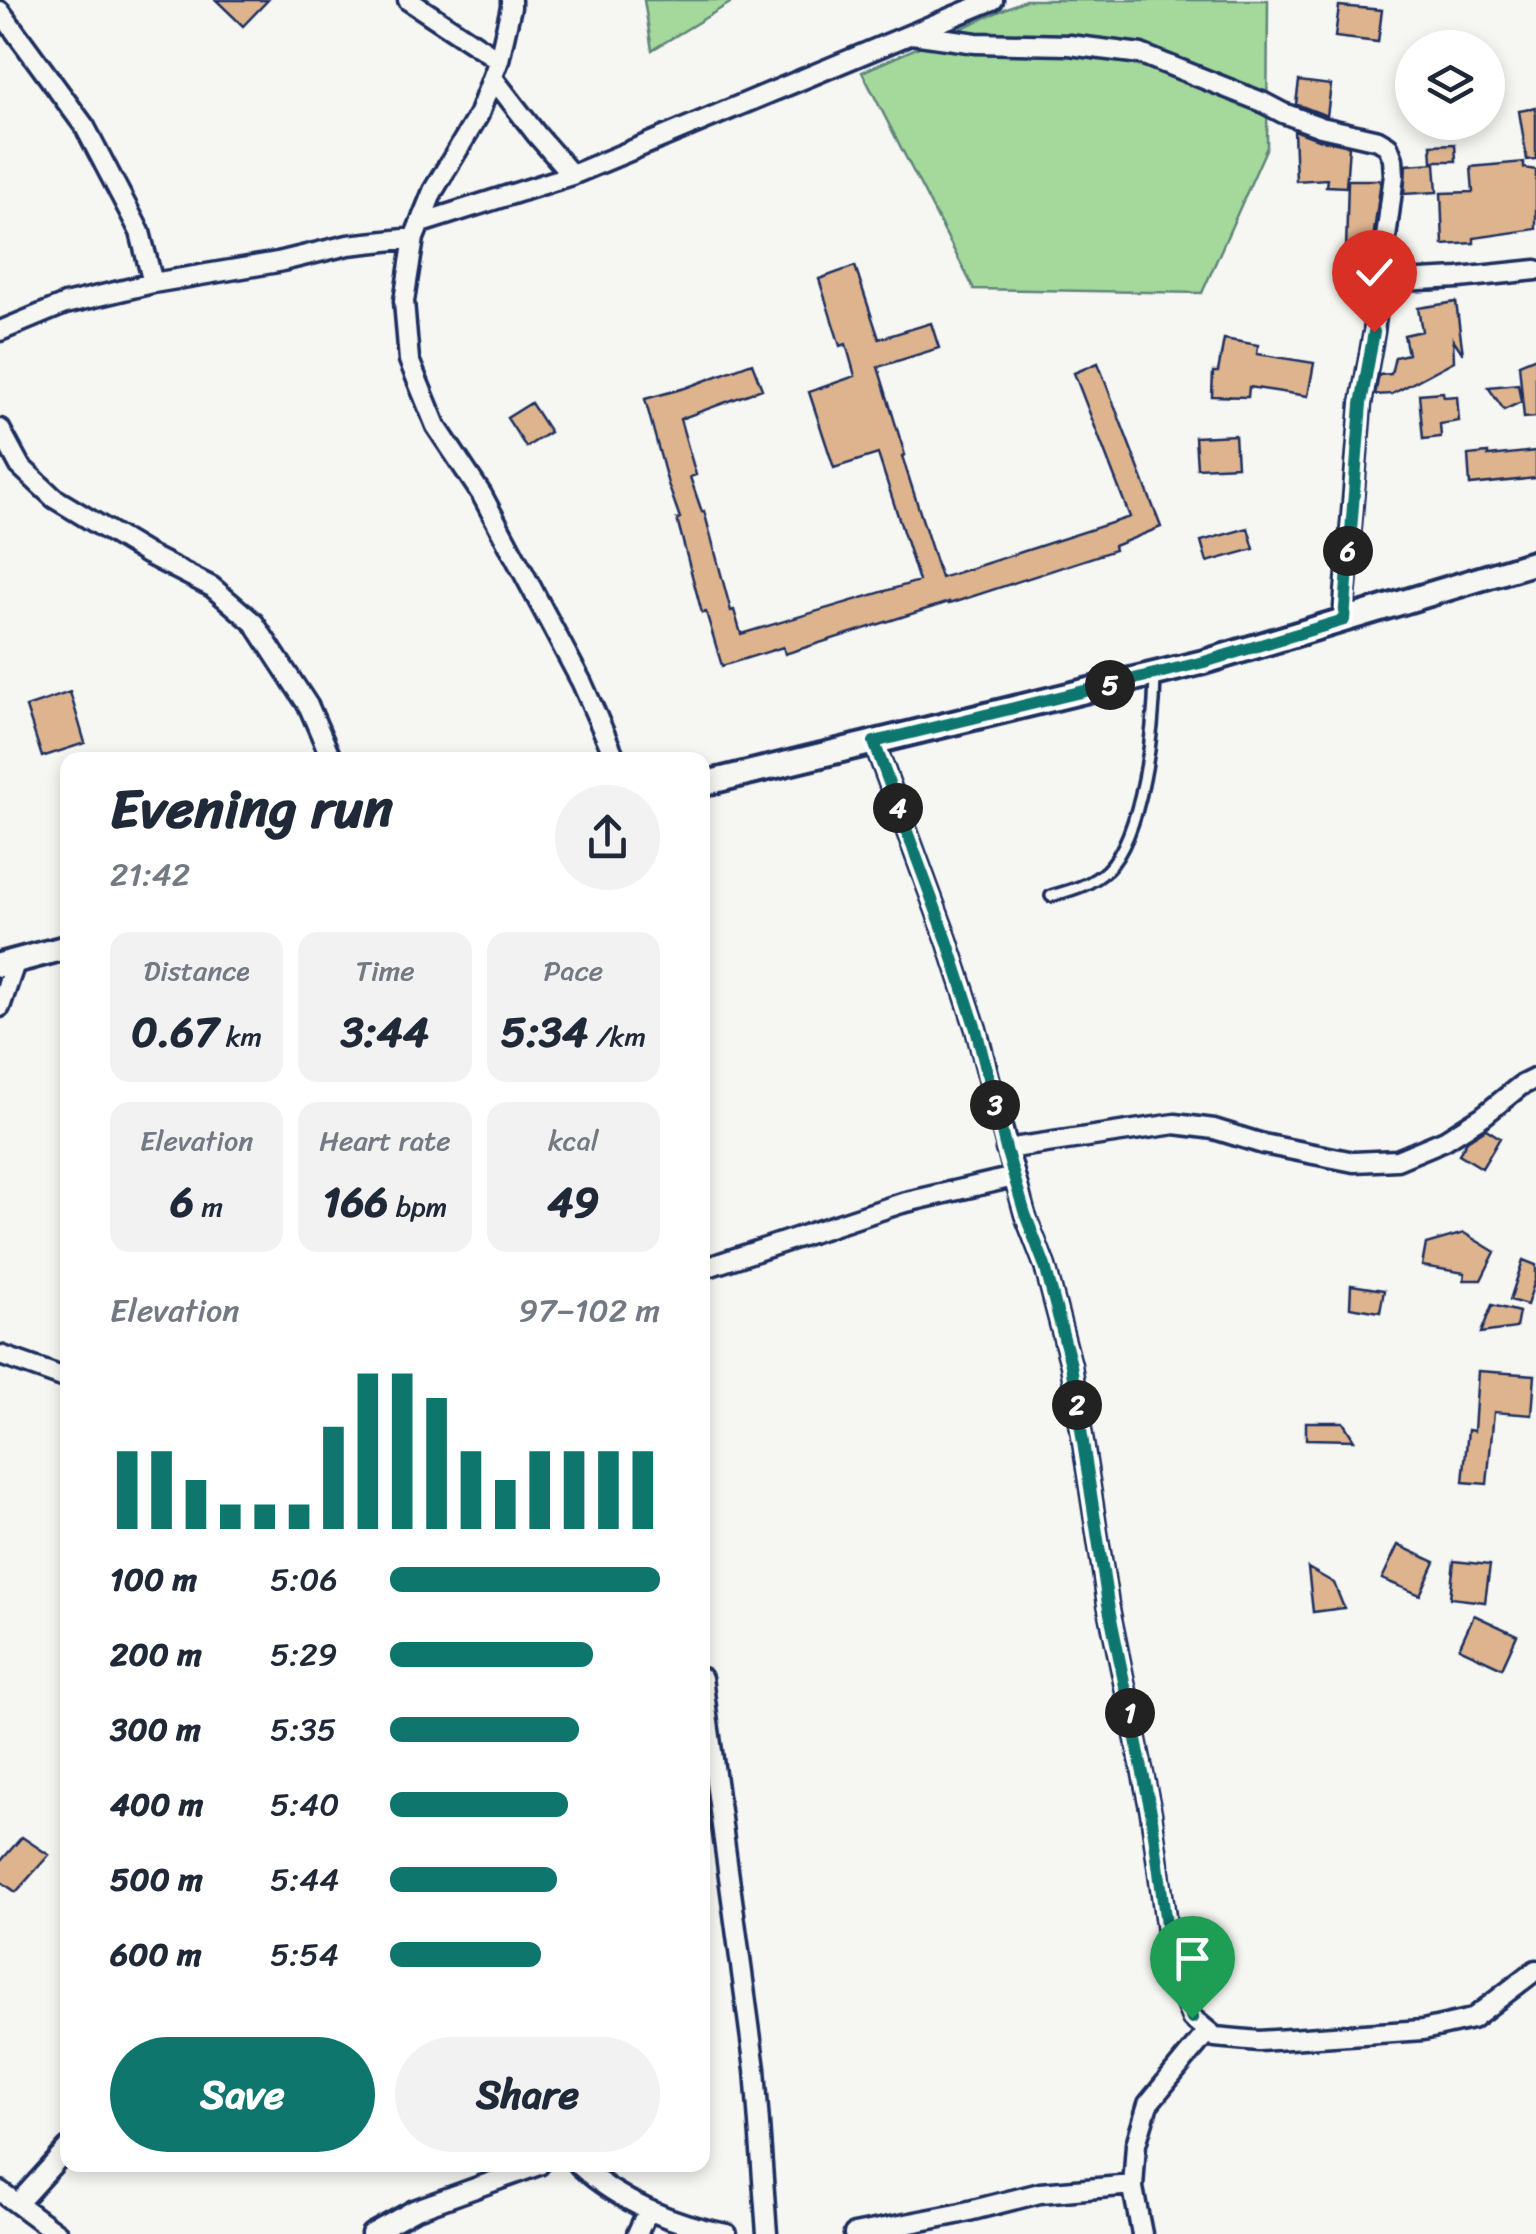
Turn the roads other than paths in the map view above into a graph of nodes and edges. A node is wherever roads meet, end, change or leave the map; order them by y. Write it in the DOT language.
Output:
graph roads {
  1 [pos="408,0"];
  2 [pos="511,0"];
  3 [pos="993,0"];
  4 [pos="0,11"];
  5 [pos="912,34"];
  6 [pos="496,69"];
  7 [pos="572,175"];
  8 [pos="418,231"];
  9 [pos="1536,270"];
  10 [pos="1381,282"];
  11 [pos="153,283"];
  12 [pos="0,332"];
  13 [pos="0,429"];
  14 [pos="1536,562"];
  15 [pos="1344,620"];
  16 [pos="1155,674"];
  17 [pos="874,742"];
  18 [pos="329,752"];
  19 [pos="612,752"];
  20 [pos="710,782"];
  21 [pos="1052,896"];
  22 [pos="60,949"];
  23 [pos="8,962"];
  24 [pos="0,1006"];
  25 [pos="1536,1078"];
  26 [pos="1006,1149"];
  27 [pos="1014,1177"];
  28 [pos="710,1266"];
  29 [pos="0,1356"];
  30 [pos="60,1376"];
  31 [pos="710,1737"];
  32 [pos="1536,1970"];
  33 [pos="1208,2031"];
  34 [pos="60,2157"];
  35 [pos="520,2172"];
  36 [pos="586,2172"];
  37 [pos="1133,2184"];
  38 [pos="0,2191"];
  39 [pos="18,2203"];
  40 [pos="648,2210"];
  41 [pos="58,2234"];
  42 [pos="371,2234"];
  43 [pos="637,2234"];
  44 [pos="728,2234"];
  45 [pos="767,2234"];
  46 [pos="854,2234"];
  47 [pos="1142,2234"];
  1 -- 6 [label="street"];
  2 -- 6 [label="street"];
  3 -- 5 [label="street"];
  4 -- 11 [label="street"];
  5 -- 7 [label="street"];
  5 -- 10 [label="street"];
  6 -- 7 [label="street"];
  6 -- 8 [label="street"];
  7 -- 8 [label="street"];
  8 -- 11 [label="street"];
  8 -- 19 [label="street"];
  9 -- 10 [label="street"];
  10 -- 15 [label="street"];
  11 -- 12 [label="street"];
  13 -- 18 [label="street"];
  14 -- 15 [label="main road"];
  15 -- 16 [label="main road"];
  16 -- 17 [label="main road"];
  16 -- 21 [label="lane"];
  17 -- 20 [label="main road"];
  17 -- 26 [label="street"];
  22 -- 23 [label="main road"];
  23 -- 24 [label="street"];
  25 -- 26 [label="street"];
  26 -- 27 [label="street"];
  27 -- 28 [label="street"];
  27 -- 33 [label="street"];
  29 -- 30 [label="street"];
  31 -- 45 [label="street"];
  32 -- 33 [label="street"];
  33 -- 37 [label="street"];
  34 -- 39 [label="street"];
  35 -- 42 [label="street"];
  36 -- 40 [label="street"];
  37 -- 46 [label="street"];
  37 -- 47 [label="street"];
  38 -- 39 [label="street"];
  39 -- 41 [label="street"];
  40 -- 43 [label="street"];
  40 -- 44 [label="street"];
}
